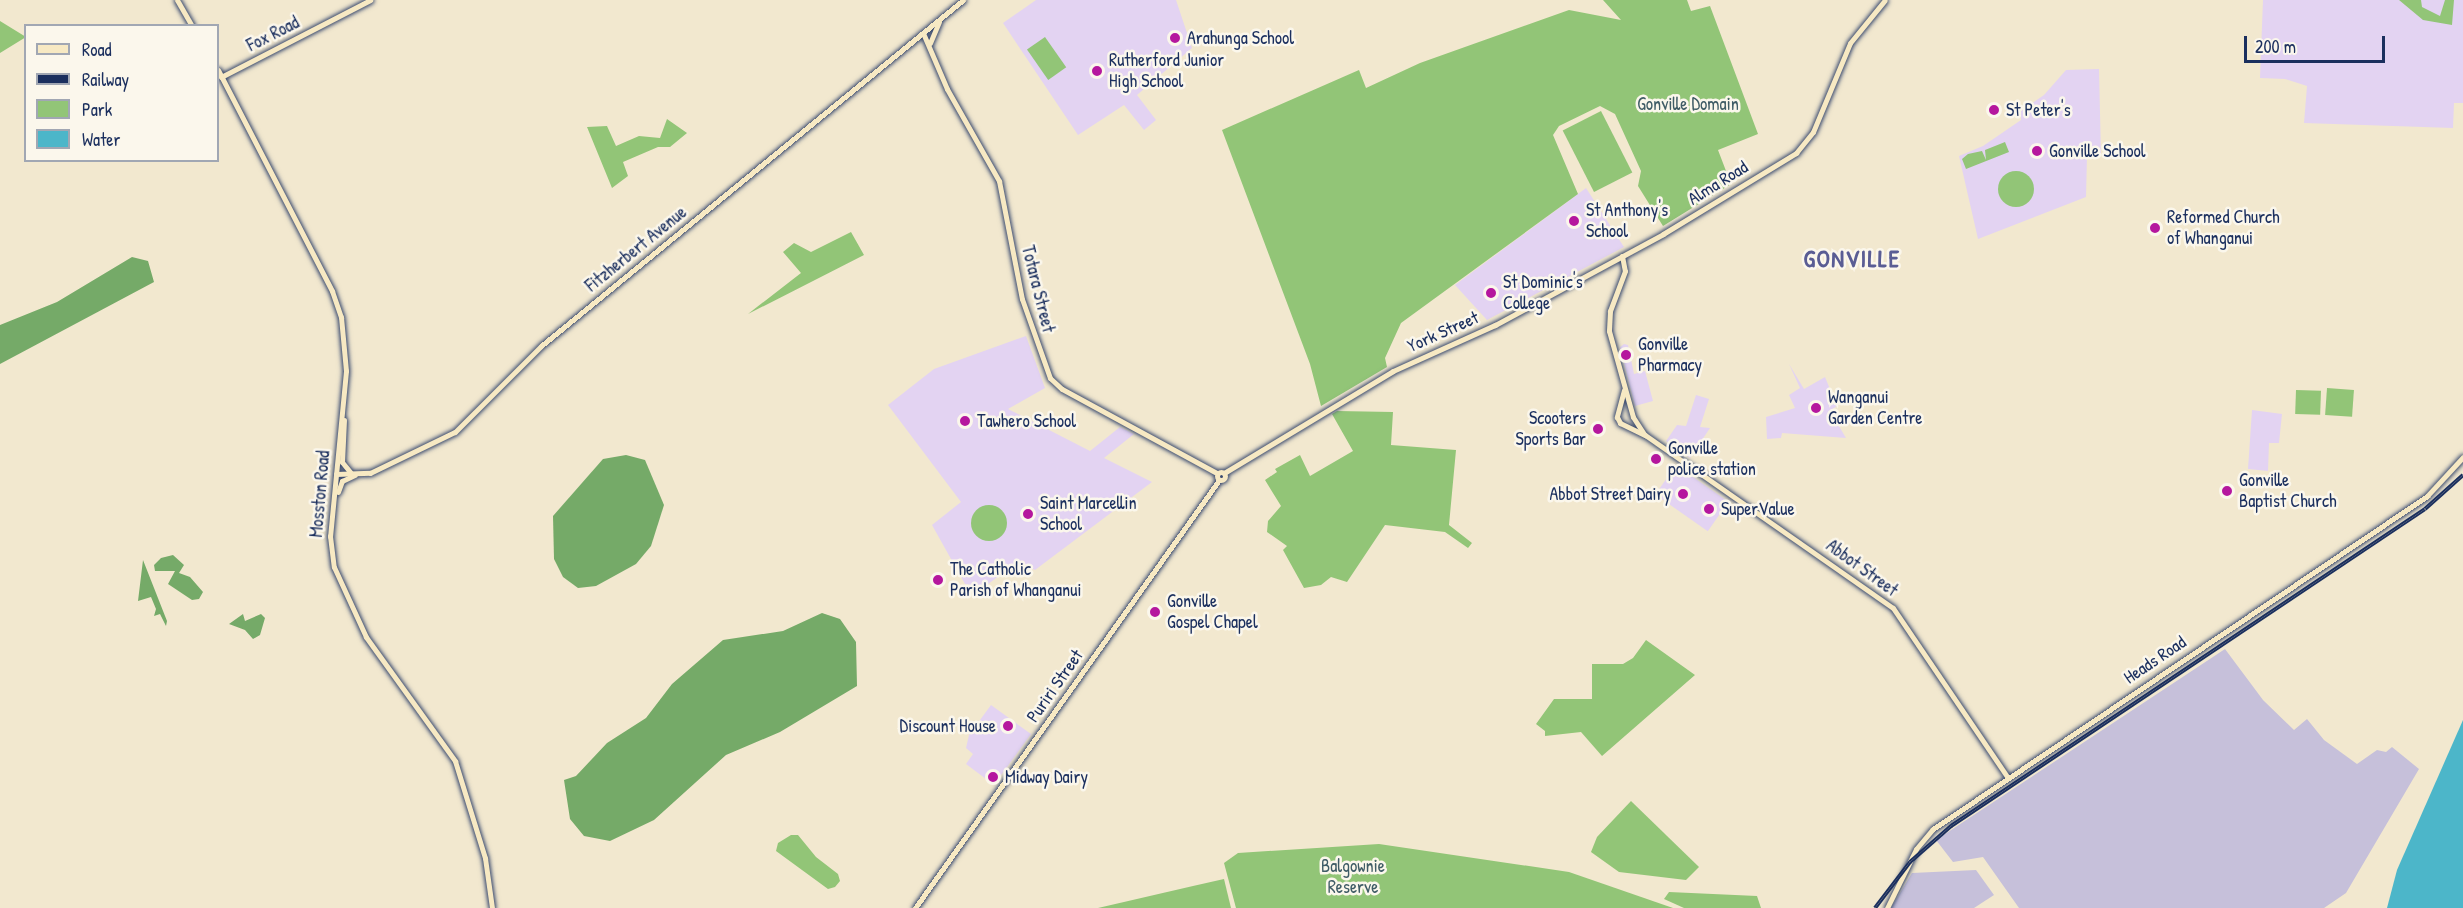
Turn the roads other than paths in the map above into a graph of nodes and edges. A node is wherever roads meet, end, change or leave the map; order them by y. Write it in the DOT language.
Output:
graph roads {
  1 [pos="177,0"];
  2 [pos="370,0"];
  3 [pos="963,0"];
  4 [pos="1885,0"];
  5 [pos="944,16"];
  6 [pos="191,24"];
  7 [pos="923,33"];
  8 [pos="930,43"];
  9 [pos="219,72"];
  10 [pos="221,77"];
  11 [pos="1622,256"];
  12 [pos="1371,383"];
  13 [pos="1624,390"];
  14 [pos="1621,410"];
  15 [pos="342,413"];
  16 [pos="1632,414"];
  17 [pos="1622,424"];
  18 [pos="1645,435"];
  19 [pos="2463,457"];
  20 [pos="336,474"];
  21 [pos="356,474"];
  22 [pos="1220,476"];
  23 [pos="330,536"];
  24 [pos="2008,778"];
  25 [pos="492,908"];
  26 [pos="915,908"];
  27 [pos="1887,908"];
  1 -- 6 [label="street"];
  2 -- 10 [label="street, Fox Road"];
  3 -- 5 [label="street, Fitzherbert Avenue"];
  4 -- 11 [label="street, Alma Road"];
  5 -- 7 [label="street, Fitzherbert Avenue"];
  5 -- 8 [label="street, Fitzherbert Avenue"];
  7 -- 8 [label="street, Totara Street"];
  7 -- 21 [label="street, Fitzherbert Avenue"];
  8 -- 22 [label="street, Totara Street"];
  9 -- 10 [label="street, Mosston Road"];
  10 -- 15 [label="street, Mosston Road"];
  11 -- 12 [label="street, York Street"];
  11 -- 13 [label="street"];
  12 -- 22 [label="street, Puriri Street"];
  13 -- 14 [label="street"];
  13 -- 16 [label="street"];
  14 -- 16 [label="street"];
  14 -- 17 [label="street"];
  15 -- 20 [label="street, Mosston Road"];
  15 -- 21 [label="street"];
  16 -- 17 [label="street"];
  16 -- 18 [label="street, Abbot Street"];
  17 -- 18 [label="street, Abbot Street"];
  18 -- 24 [label="street, Abbot Street"];
  19 -- 24 [label="street, Heads Road"];
  20 -- 21 [label="street, Fitzherbert Avenue"];
  20 -- 23 [label="street, Mosston Road"];
  21 -- 23 [label="street"];
  22 -- 26 [label="street, Puriri Street"];
  23 -- 25 [label="street, Mosston Road"];
  24 -- 27 [label="street, Heads Road"];
}
